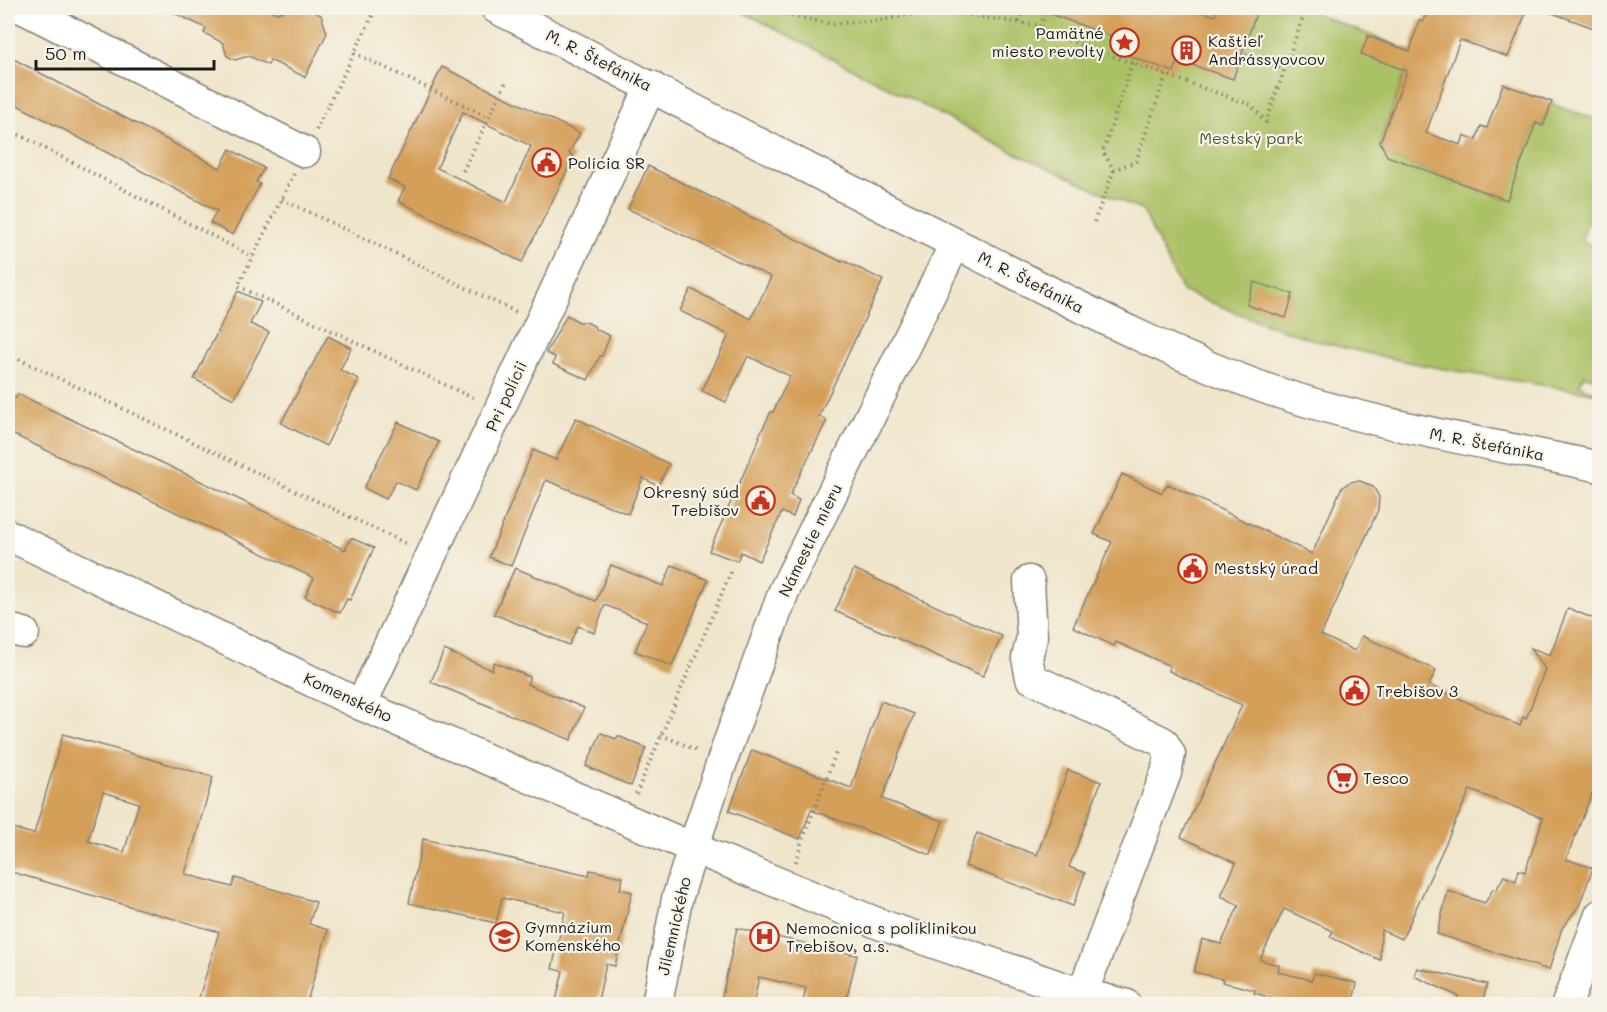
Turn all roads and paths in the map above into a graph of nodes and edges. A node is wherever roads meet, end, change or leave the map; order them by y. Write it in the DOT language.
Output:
graph roads {
  1 [pos="22,8"];
  2 [pos="496,8"];
  3 [pos="769,8"];
  4 [pos="1023,8"];
  5 [pos="1047,8"];
  6 [pos="1306,8"];
  7 [pos="1019,22"];
  8 [pos="1041,26"];
  9 [pos="354,53"];
  10 [pos="1245,55"];
  11 [pos="1132,63"];
  12 [pos="1284,69"];
  13 [pos="1166,75"];
  14 [pos="506,82"];
  15 [pos="651,86"];
  16 [pos="489,117"];
  17 [pos="8,129"];
  18 [pos="305,152"];
  19 [pos="1114,170"];
  20 [pos="463,171"];
  21 [pos="282,199"];
  22 [pos="1094,222"];
  23 [pos="955,244"];
  24 [pos="253,257"];
  25 [pos="246,270"];
  26 [pos="540,323"];
  27 [pos="8,354"];
  28 [pos="466,395"];
  29 [pos="1599,467"];
  30 [pos="8,535"];
  31 [pos="431,555"];
  32 [pos="732,570"];
  33 [pos="1029,581"];
  34 [pos="361,705"];
  35 [pos="662,735"];
  36 [pos="837,750"];
  37 [pos="708,754"];
  38 [pos="636,794"];
  39 [pos="693,848"];
  40 [pos="794,868"];
  41 [pos="1599,915"];
  42 [pos="1082,994"];
  43 [pos="1240,996"];
  44 [pos="657,1005"];
  45 [pos="1125,1005"];
  46 [pos="1238,1005"];
  47 [pos="1567,1005"];
  1 -- 18 [label="street"];
  2 -- 15 [label="street, M. R. Štefánika"];
  3 -- 7 [label="path"];
  4 -- 7 [label="path"];
  5 -- 8 [label="path"];
  6 -- 12 [label="path"];
  7 -- 8 [label="path"];
  8 -- 11 [label="path"];
  9 -- 16 [label="path"];
  10 -- 12 [label="path"];
  11 -- 13 [label="path"];
  11 -- 19 [label="path"];
  12 -- 13 [label="path"];
  13 -- 19 [label="path"];
  14 -- 16 [label="path"];
  15 -- 23 [label="street, M. R. Štefánika"];
  15 -- 26 [label="street, Pri polícii"];
  16 -- 20 [label="path"];
  17 -- 24 [label="path"];
  19 -- 22 [label="path"];
  21 -- 26 [label="path"];
  23 -- 29 [label="street, M. R. Štefánika"];
  23 -- 39 [label="street, Námestie mieru"];
  25 -- 28 [label="path"];
  26 -- 31 [label="street, Pri polícii"];
  27 -- 31 [label="path"];
  30 -- 34 [label="street, Komenského"];
  31 -- 34 [label="street, Pri polícii"];
  32 -- 35 [label="path"];
  33 -- 42 [label="street"];
  34 -- 39 [label="street, Komenského"];
  35 -- 37 [label="path"];
  35 -- 38 [label="path"];
  36 -- 40 [label="path"];
  39 -- 42 [label="street, Komenského"];
  39 -- 44 [label="street, Jilemnického"];
  41 -- 47 [label="street"];
  42 -- 45 [label="street, Komenského"];
  43 -- 46 [label="path"];
}
